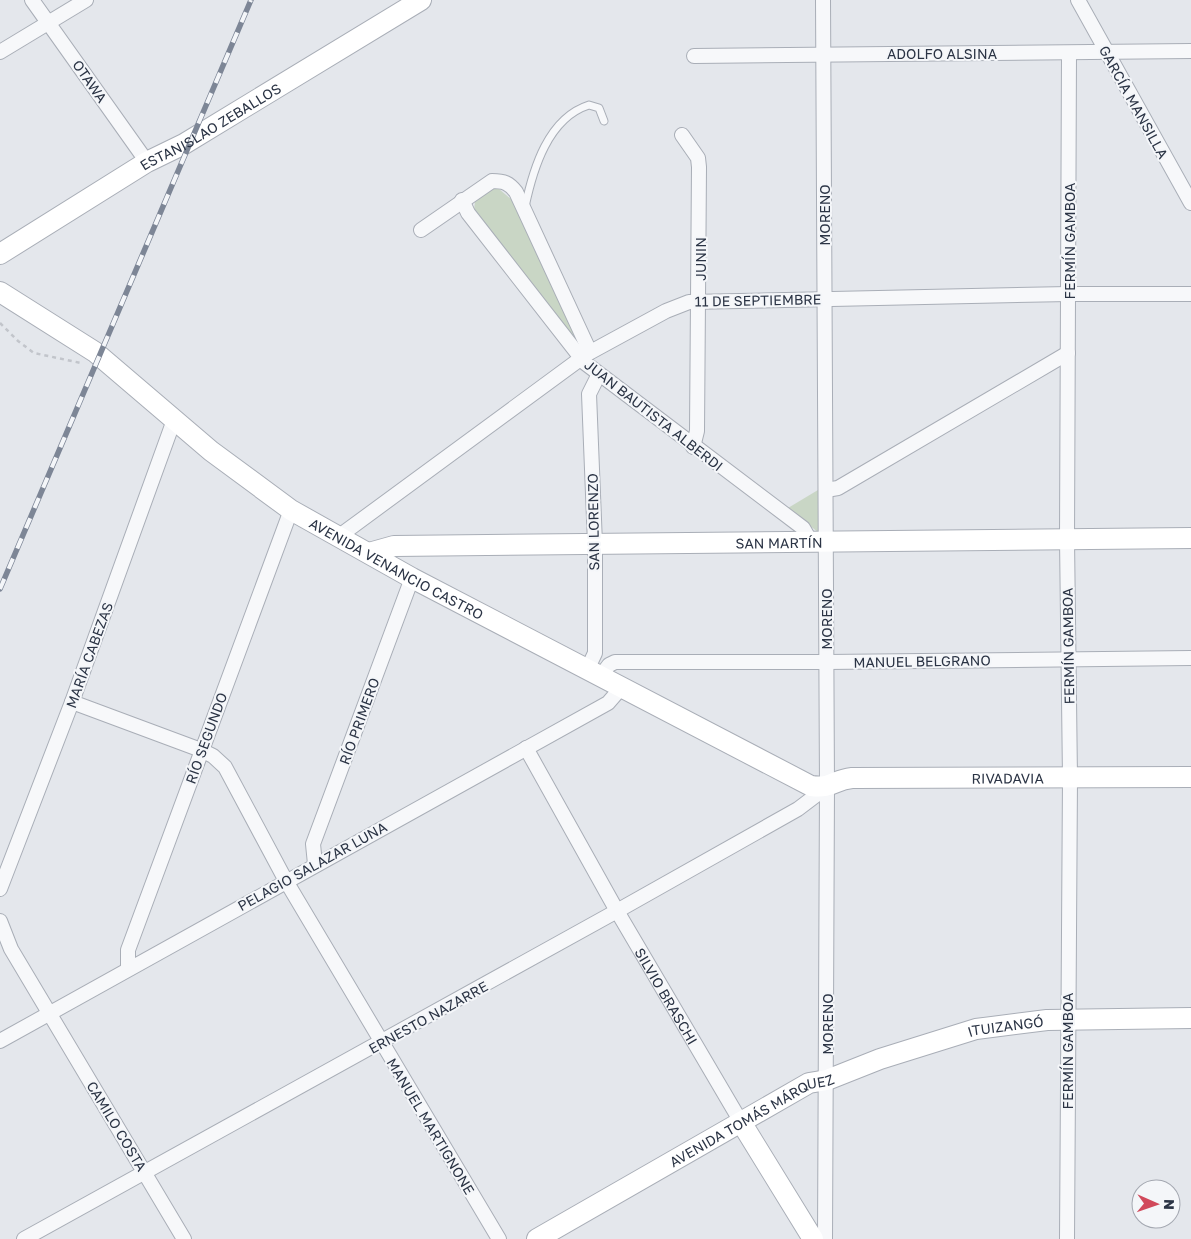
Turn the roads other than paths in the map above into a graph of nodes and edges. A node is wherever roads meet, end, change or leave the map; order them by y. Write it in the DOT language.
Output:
graph roads {
  1 [pos="32,0"];
  2 [pos="86,0"];
  3 [pos="421,0"];
  4 [pos="823,0"];
  5 [pos="1078,0"];
  6 [pos="49,23"];
  7 [pos="1191,51"];
  8 [pos="0,52"];
  9 [pos="1107,52"];
  10 [pos="1069,53"];
  11 [pos="824,54"];
  12 [pos="694,56"];
  13 [pos="604,120"];
  14 [pos="682,136"];
  15 [pos="147,162"];
  16 [pos="462,200"];
  17 [pos="1191,203"];
  18 [pos="524,210"];
  19 [pos="421,230"];
  20 [pos="0,254"];
  21 [pos="0,292"];
  22 [pos="1069,294"];
  23 [pos="1191,294"];
  24 [pos="823,299"];
  25 [pos="700,301"];
  26 [pos="1068,354"];
  27 [pos="586,355"];
  28 [pos="599,374"];
  29 [pos="174,420"];
  30 [pos="693,446"];
  31 [pos="826,490"];
  32 [pos="291,510"];
  33 [pos="338,537"];
  34 [pos="1191,538"];
  35 [pos="1067,539"];
  36 [pos="817,541"];
  37 [pos="595,544"];
  38 [pos="369,553"];
  39 [pos="412,578"];
  40 [pos="1191,658"];
  41 [pos="1069,659"];
  42 [pos="827,662"];
  43 [pos="594,673"];
  44 [pos="621,688"];
  45 [pos="72,702"];
  46 [pos="526,748"];
  47 [pos="201,750"];
  48 [pos="1191,777"];
  49 [pos="1070,778"];
  50 [pos="827,787"];
  51 [pos="315,864"];
  52 [pos="286,881"];
  53 [pos="0,889"];
  54 [pos="617,911"];
  55 [pos="0,921"];
  56 [pos="128,968"];
  57 [pos="50,1013"];
  58 [pos="1191,1018"];
  59 [pos="1067,1019"];
  60 [pos="0,1040"];
  61 [pos="380,1043"];
  62 [pos="826,1080"];
  63 [pos="743,1126"];
  64 [pos="145,1173"];
  65 [pos="24,1239"];
  66 [pos="184,1239"];
  67 [pos="498,1239"];
  68 [pos="537,1239"];
  69 [pos="559,1239"];
  70 [pos="813,1239"];
  71 [pos="825,1239"];
  72 [pos="1067,1239"];
  1 -- 6 [label="street, OTAWA"];
  2 -- 6 [label="street"];
  3 -- 15 [label="street, ESTANISLAO ZEBALLOS"];
  4 -- 11 [label="street, MORENO"];
  5 -- 9 [label="street, GARCÍA MANSILLA"];
  6 -- 8 [label="street"];
  6 -- 15 [label="street, OTAWA"];
  7 -- 9 [label="street, ADOLFO ALSINA"];
  9 -- 10 [label="street, ADOLFO ALSINA"];
  9 -- 17 [label="street, GARCÍA MANSILLA"];
  10 -- 11 [label="street, ADOLFO ALSINA"];
  10 -- 22 [label="street, FERMÍN GAMBOA"];
  11 -- 12 [label="street, ADOLFO ALSINA"];
  11 -- 24 [label="street, MORENO"];
  13 -- 18 [label="lane"];
  14 -- 25 [label="street, JUNIN"];
  15 -- 20 [label="street, ESTANISLAO ZEBALLOS"];
  16 -- 18 [label="street, JUAN BAUTISTA ALBERDI"];
  16 -- 19 [label="street"];
  16 -- 27 [label="street, JUAN BAUTISTA ALBERDI"];
  18 -- 27 [label="street, JUAN BAUTISTA ALBERDI"];
  21 -- 29 [label="street, AVENIDA VENANCIO CASTRO"];
  22 -- 23 [label="street, 11 DE SEPTIEMBRE"];
  22 -- 24 [label="street, 11 DE SEPTIEMBRE"];
  22 -- 26 [label="street, FERMÍN GAMBOA"];
  24 -- 25 [label="street, 11 DE SEPTIEMBRE"];
  24 -- 31 [label="street, MORENO"];
  25 -- 27 [label="street, 11 DE SEPTIEMBRE"];
  25 -- 30 [label="street, JUNIN"];
  26 -- 31 [label="street"];
  26 -- 35 [label="street, FERMÍN GAMBOA"];
  27 -- 28 [label="street, JUAN BAUTISTA ALBERDI"];
  27 -- 33 [label="street, 11 DE SEPTIEMBRE"];
  28 -- 30 [label="street, JUAN BAUTISTA ALBERDI"];
  28 -- 37 [label="street, SAN LORENZO"];
  29 -- 32 [label="street, AVENIDA VENANCIO CASTRO"];
  29 -- 45 [label="street, MARÍA CABEZAS"];
  30 -- 36 [label="street, JUAN BAUTISTA ALBERDI"];
  31 -- 36 [label="street, MORENO"];
  32 -- 33 [label="street, AVENIDA VENANCIO CASTRO"];
  32 -- 47 [label="street, RÍO SEGUNDO"];
  33 -- 38 [label="street, AVENIDA VENANCIO CASTRO"];
  34 -- 35 [label="street, SAN MARTÍN"];
  35 -- 36 [label="street, SAN MARTÍN"];
  35 -- 41 [label="street, FERMÍN GAMBOA"];
  36 -- 37 [label="street, SAN MARTÍN"];
  36 -- 42 [label="street, MORENO"];
  37 -- 38 [label="street, SAN MARTÍN"];
  37 -- 43 [label="street, SAN LORENZO"];
  38 -- 39 [label="street, AVENIDA VENANCIO CASTRO"];
  39 -- 43 [label="street, AVENIDA VENANCIO CASTRO"];
  39 -- 51 [label="street, RÍO PRIMERO"];
  40 -- 41 [label="street, MANUEL BELGRANO"];
  41 -- 42 [label="street, MANUEL BELGRANO"];
  41 -- 49 [label="street, FERMÍN GAMBOA"];
  42 -- 43 [label="street, MANUEL BELGRANO"];
  42 -- 50 [label="street, MORENO"];
  43 -- 44 [label="street, AVENIDA VENANCIO CASTRO"];
  44 -- 46 [label="street, PELAGIO SALAZAR LUNA"];
  44 -- 50 [label="street, AVENIDA VENANCIO CASTRO"];
  45 -- 47 [label="street, MANUEL MARTIGNONE"];
  45 -- 53 [label="street, MARÍA CABEZAS"];
  46 -- 51 [label="street, PELAGIO SALAZAR LUNA"];
  46 -- 54 [label="street, SILVIO BRASCHI"];
  47 -- 52 [label="street, MANUEL MARTIGNONE"];
  47 -- 56 [label="street, RÍO SEGUNDO"];
  48 -- 49 [label="street, RIVADAVIA"];
  49 -- 50 [label="street, RIVADAVIA"];
  49 -- 59 [label="street, FERMÍN GAMBOA"];
  50 -- 54 [label="street, ERNESTO NAZARRE"];
  50 -- 62 [label="street, MORENO"];
  51 -- 52 [label="street, PELAGIO SALAZAR LUNA"];
  52 -- 56 [label="street, PELAGIO SALAZAR LUNA"];
  52 -- 61 [label="street, MANUEL MARTIGNONE"];
  54 -- 61 [label="street, ERNESTO NAZARRE"];
  54 -- 63 [label="street, SILVIO BRASCHI"];
  55 -- 57 [label="street"];
  56 -- 57 [label="street, PELAGIO SALAZAR LUNA"];
  57 -- 60 [label="street, PELAGIO SALAZAR LUNA"];
  57 -- 64 [label="street, CAMILO COSTA"];
  58 -- 59 [label="street, ITUIZANGÓ"];
  59 -- 62 [label="street, ITUIZANGÓ"];
  59 -- 72 [label="street, FERMÍN GAMBOA"];
  61 -- 64 [label="street, ERNESTO NAZARRE"];
  61 -- 67 [label="street, MANUEL MARTIGNONE"];
  62 -- 63 [label="street, AVENIDA TOMÁS MÁRQUEZ"];
  62 -- 71 [label="street, MORENO"];
  63 -- 68 [label="street, AVENIDA TOMÁS MÁRQUEZ"];
  63 -- 69 [label="street, AVENIDA TOMÁS MÁRQUEZ"];
  63 -- 70 [label="street, SILVIO BRASCHI"];
  64 -- 65 [label="street, ERNESTO NAZARRE"];
  64 -- 66 [label="street, CAMILO COSTA"];
}
